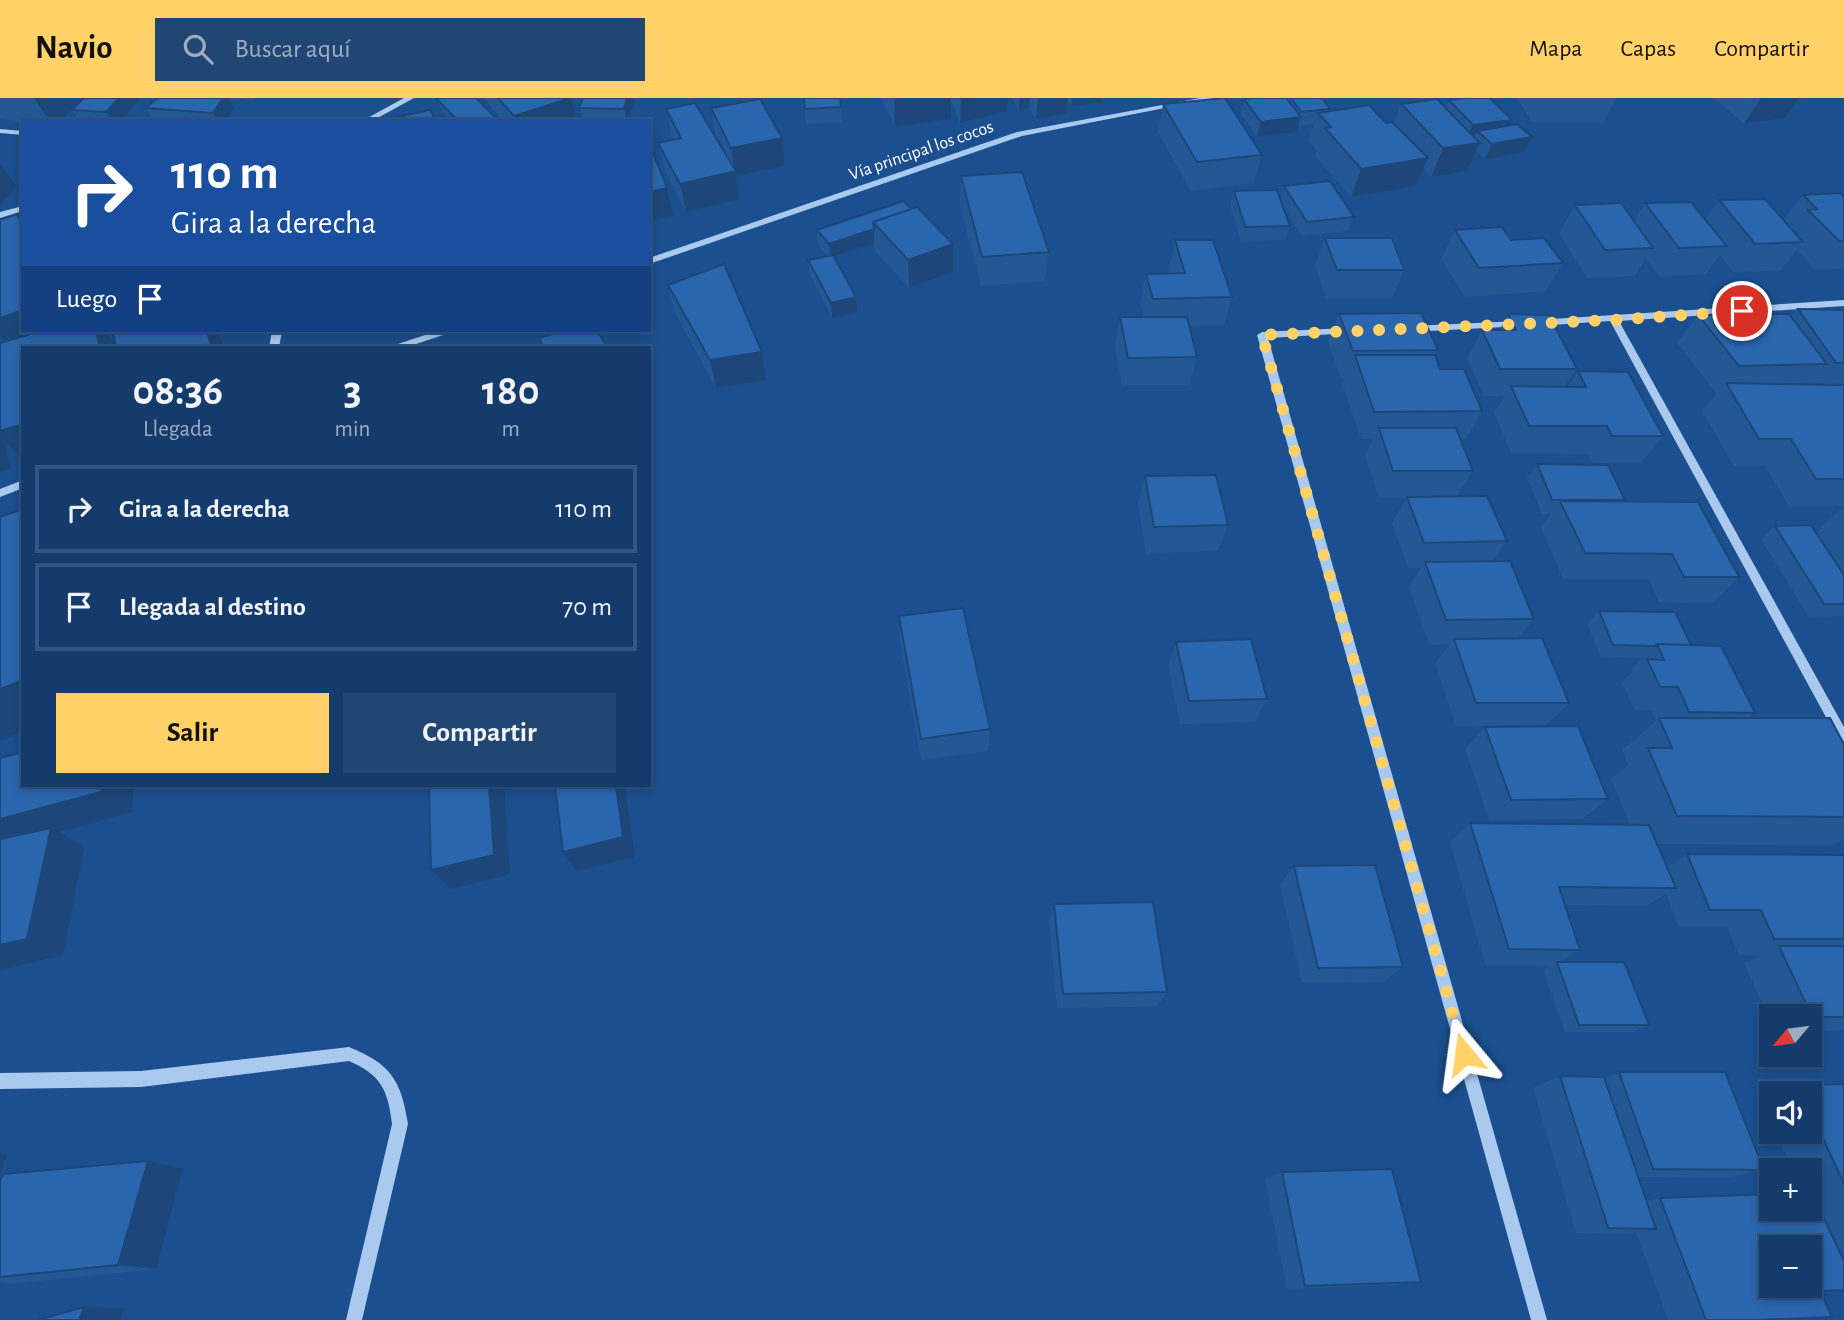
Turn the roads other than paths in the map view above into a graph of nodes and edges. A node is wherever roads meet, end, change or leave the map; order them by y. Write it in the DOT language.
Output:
graph roads {
  1 [pos="410,98"];
  2 [pos="1212,98"];
  3 [pos="370,119"];
  4 [pos="0,131"];
  5 [pos="21,133"];
  6 [pos="21,209"];
  7 [pos="0,215"];
  8 [pos="651,260"];
  9 [pos="1844,303"];
  10 [pos="1614,320"];
  11 [pos="1397,329"];
  12 [pos="1357,331"];
  13 [pos="440,333"];
  14 [pos="401,346"];
  15 [pos="21,485"];
  16 [pos="0,493"];
  17 [pos="1844,739"];
  18 [pos="0,1081"];
  19 [pos="354,1320"];
  20 [pos="1539,1320"];
  1 -- 3 [label="street"];
  2 -- 8 [label="street, Vía principal los cocos"];
  4 -- 5 [label="street"];
  6 -- 7 [label="street"];
  9 -- 10 [label="street"];
  10 -- 11 [label="street"];
  10 -- 17 [label="street"];
  12 -- 20 [label="street"];
  13 -- 14 [label="street"];
  15 -- 16 [label="street"];
  18 -- 19 [label="street"];
}
